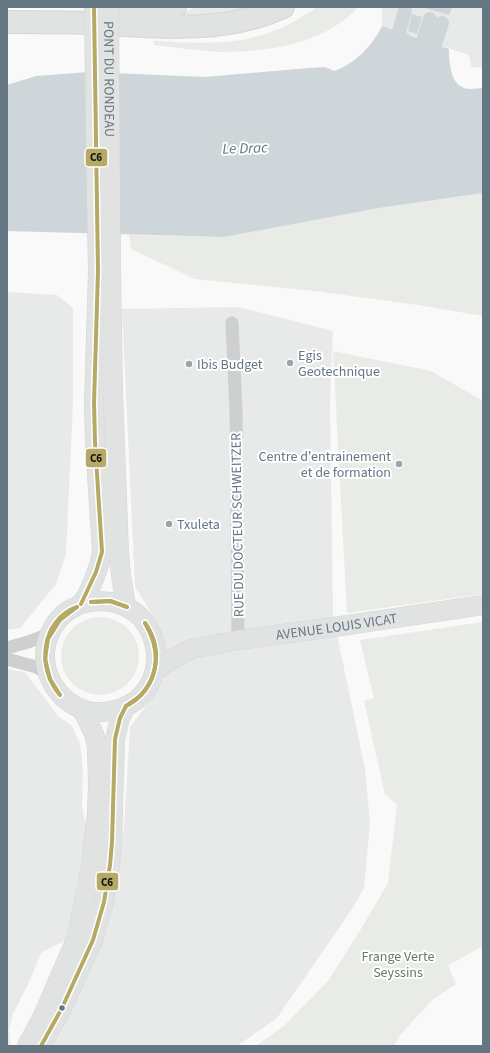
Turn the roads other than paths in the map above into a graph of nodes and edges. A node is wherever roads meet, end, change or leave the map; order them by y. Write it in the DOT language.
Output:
graph roads {
  1 [pos="11,7"];
  2 [pos="94,7"];
  3 [pos="109,7"];
  4 [pos="175,7"];
  5 [pos="283,7"];
  6 [pos="7,22"];
  7 [pos="104,271"];
  8 [pos="232,323"];
  9 [pos="81,604"];
  10 [pos="483,605"];
  11 [pos="126,606"];
  12 [pos="49,634"];
  13 [pos="152,634"];
  14 [pos="238,640"];
  15 [pos="7,648"];
  16 [pos="191,649"];
  17 [pos="7,659"];
  18 [pos="155,672"];
  19 [pos="47,673"];
  20 [pos="126,706"];
  21 [pos="82,709"];
  22 [pos="27,1046"];
  23 [pos="40,1046"];
  1 -- 4 [label="highway"];
  2 -- 7 [label="main road, bridge"];
  3 -- 7 [label="main road, PONT DU RONDEAU, bridge"];
  5 -- 6 [label="highway"];
  7 -- 9 [label="main road"];
  7 -- 11 [label="main road"];
  8 -- 14 [label="street, RUE DU DOCTEUR SCHWEITZER"];
  9 -- 11 [label="main road"];
  9 -- 12 [label="main road"];
  10 -- 14 [label="main road, AVENUE LOUIS VICAT"];
  11 -- 13 [label="main road"];
  12 -- 15 [label="street"];
  12 -- 19 [label="main road"];
  13 -- 16 [label="main road"];
  13 -- 18 [label="main road"];
  14 -- 16 [label="main road, AVENUE LOUIS VICAT"];
  16 -- 18 [label="main road"];
  17 -- 19 [label="street"];
  18 -- 20 [label="main road"];
  19 -- 21 [label="main road"];
  20 -- 21 [label="main road"];
  20 -- 23 [label="main road"];
  21 -- 22 [label="main road"];
}
